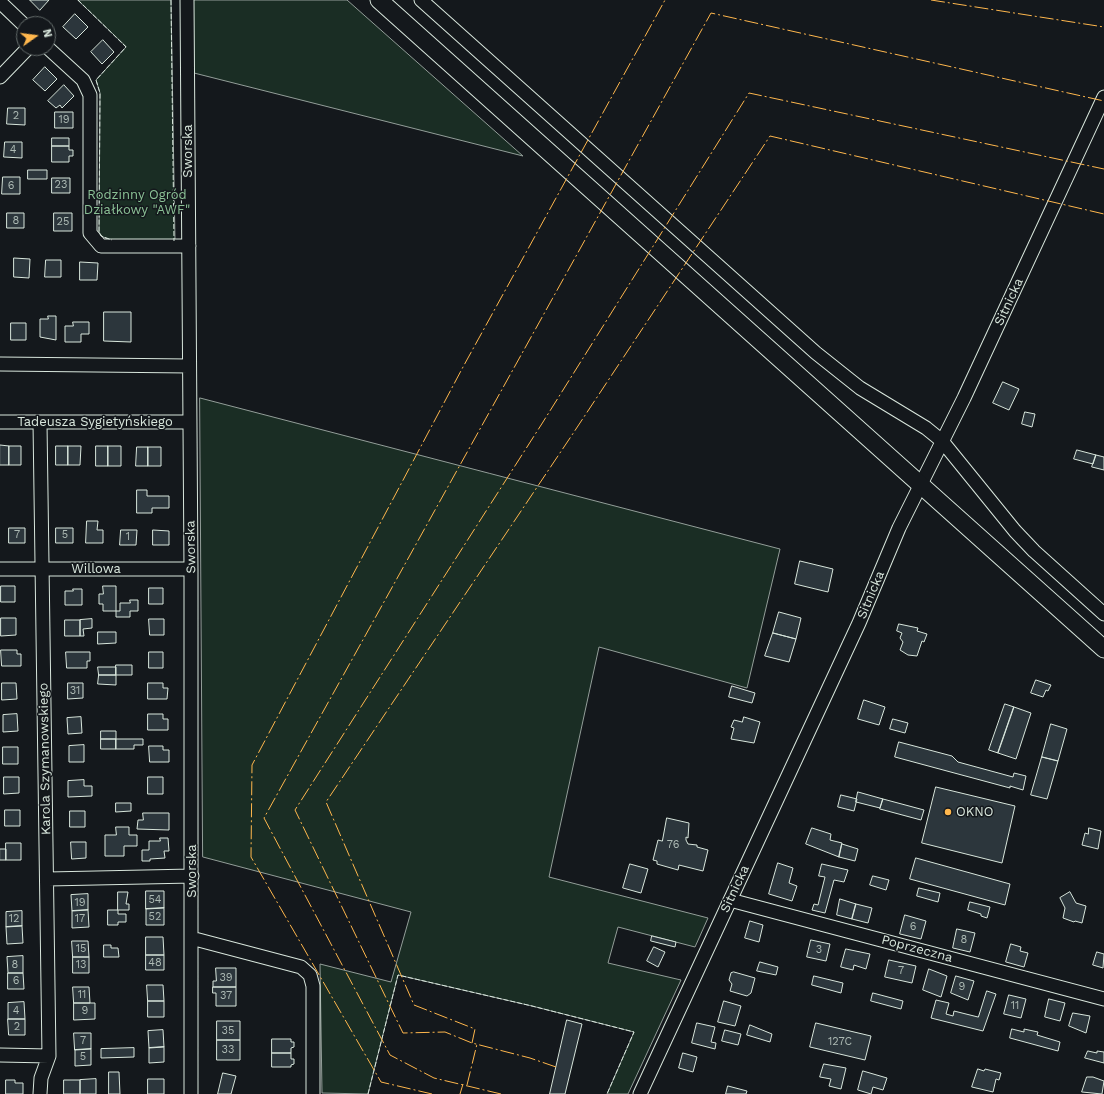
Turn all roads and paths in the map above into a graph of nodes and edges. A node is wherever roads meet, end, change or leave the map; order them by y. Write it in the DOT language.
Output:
graph roads {
  1 [pos="187,0"];
  2 [pos="379,0"];
  3 [pos="421,0"];
  4 [pos="0,2"];
  5 [pos="16,17"];
  6 [pos="56,55"];
  7 [pos="20,56"];
  8 [pos="0,77"];
  9 [pos="1104,97"];
  10 [pos="189,246"];
  11 [pos="0,364"];
  12 [pos="189,366"];
  13 [pos="0,422"];
  14 [pos="189,422"];
  15 [pos="40,423"];
  16 [pos="942,441"];
  17 [pos="921,486"];
  18 [pos="0,569"];
  19 [pos="41,569"];
  20 [pos="191,569"];
  21 [pos="1104,614"];
  22 [pos="1104,649"];
  23 [pos="192,876"];
  24 [pos="48,879"];
  25 [pos="730,900"];
  26 [pos="191,938"];
  27 [pos="1104,999"];
  28 [pos="0,1055"];
  29 [pos="50,1056"];
  30 [pos="40,1094"];
  31 [pos="191,1094"];
  32 [pos="314,1094"];
  33 [pos="640,1094"];
  1 -- 10 [label="street, Sworska"];
  2 -- 17 [label="main road"];
  3 -- 16 [label="street"];
  4 -- 5 [label="street"];
  6 -- 10 [label="street"];
  7 -- 8 [label="street"];
  9 -- 16 [label="street, Sitnicka"];
  10 -- 12 [label="street, Sworska"];
  11 -- 12 [label="street"];
  12 -- 14 [label="street, Sworska"];
  13 -- 15 [label="street, Tadeusza Sygietyńskiego"];
  14 -- 15 [label="street, Tadeusza Sygietyńskiego"];
  14 -- 20 [label="street, Sworska"];
  15 -- 19 [label="street, Karola Szymanowskiego"];
  16 -- 17 [label="street, Sitnicka"];
  16 -- 21 [label="street"];
  17 -- 22 [label="main road"];
  17 -- 25 [label="street, Sitnicka"];
  18 -- 19 [label="street, Willowa"];
  19 -- 20 [label="street, Willowa"];
  19 -- 24 [label="street, Karola Szymanowskiego"];
  20 -- 23 [label="street, Sworska"];
  23 -- 24 [label="street"];
  23 -- 26 [label="street, Sworska"];
  24 -- 29 [label="street, Karola Szymanowskiego"];
  25 -- 27 [label="street, Poprzeczna"];
  25 -- 33 [label="street, Sitnicka"];
  26 -- 31 [label="street, Sworska"];
  26 -- 32 [label="street"];
  28 -- 29 [label="street"];
  29 -- 30 [label="street, Karola Szymanowskiego"];
}
